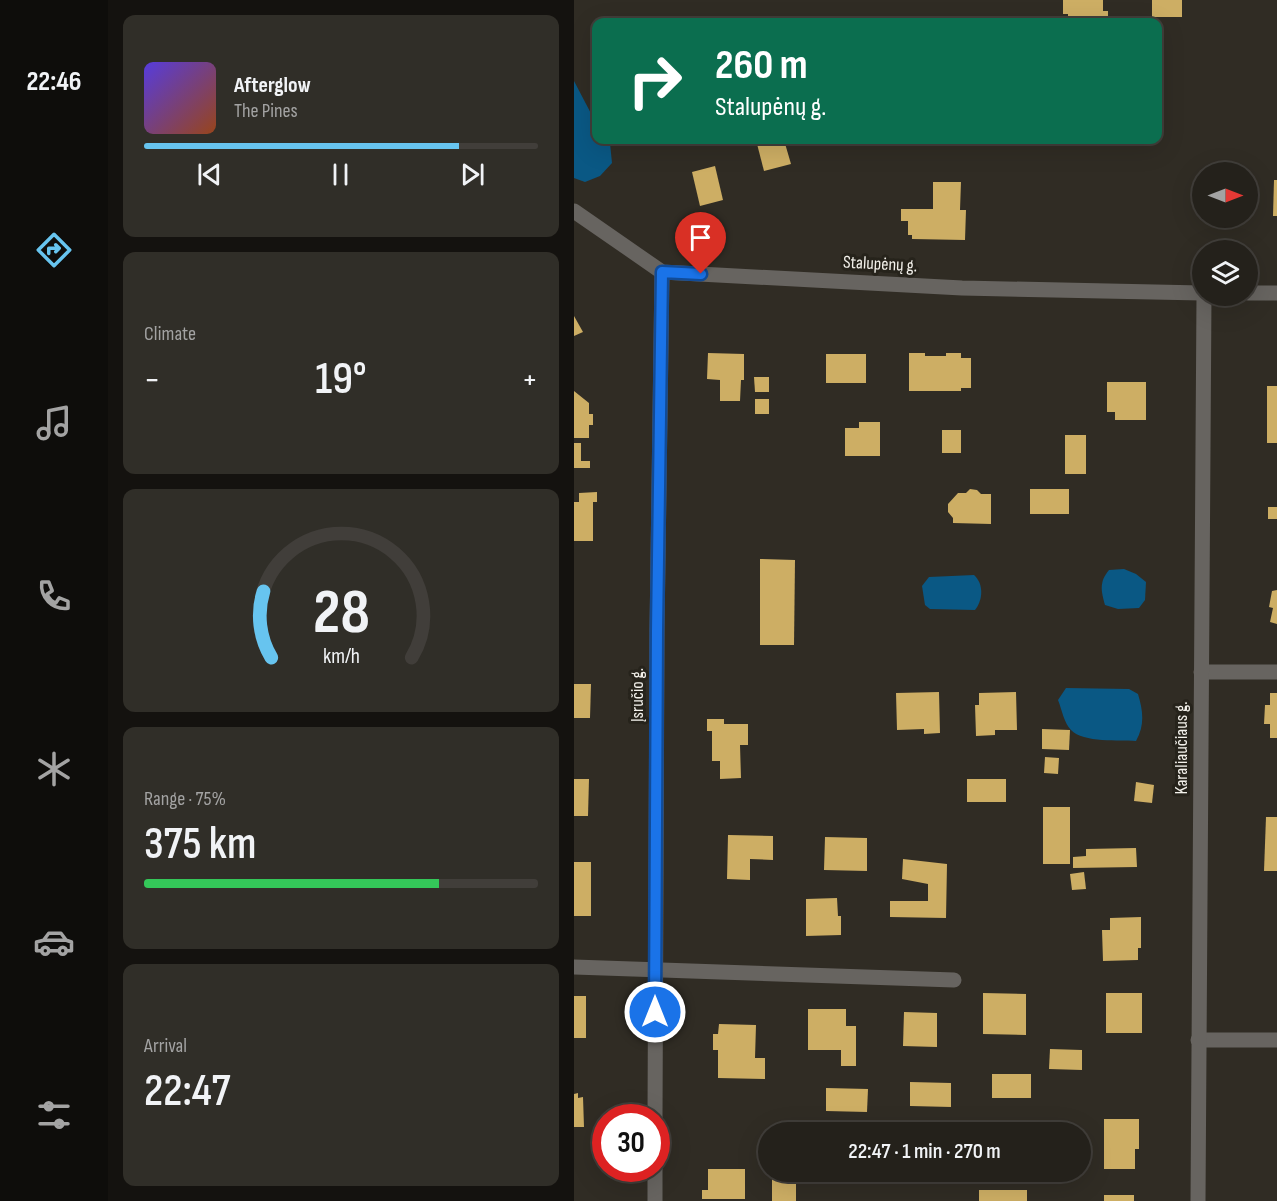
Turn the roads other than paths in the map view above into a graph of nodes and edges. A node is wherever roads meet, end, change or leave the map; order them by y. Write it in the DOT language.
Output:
graph roads {
  1 [pos="574,211"];
  2 [pos="662,272"];
  3 [pos="1258,293"];
  4 [pos="1276,293"];
  5 [pos="1192,294"];
  6 [pos="1203,306"];
  7 [pos="1201,672"];
  8 [pos="1276,672"];
  9 [pos="574,968"];
  10 [pos="655,970"];
  11 [pos="954,980"];
  12 [pos="1198,1040"];
  13 [pos="1276,1040"];
  14 [pos="655,1104"];
  15 [pos="655,1182"];
  16 [pos="655,1201"];
  17 [pos="1198,1201"];
  1 -- 2 [label="street"];
  2 -- 5 [label="street, Stalupėnų g."];
  2 -- 10 [label="street, Įsručio g."];
  3 -- 4 [label="street"];
  6 -- 7 [label="street, Karaliaučiaus g."];
  7 -- 8 [label="street"];
  7 -- 12 [label="street, Karaliaučiaus g."];
  9 -- 10 [label="street"];
  10 -- 11 [label="street"];
  10 -- 14 [label="street, Įsručio g."];
  12 -- 13 [label="street"];
  12 -- 17 [label="street, Karaliaučiaus g."];
  15 -- 16 [label="street"];
}
